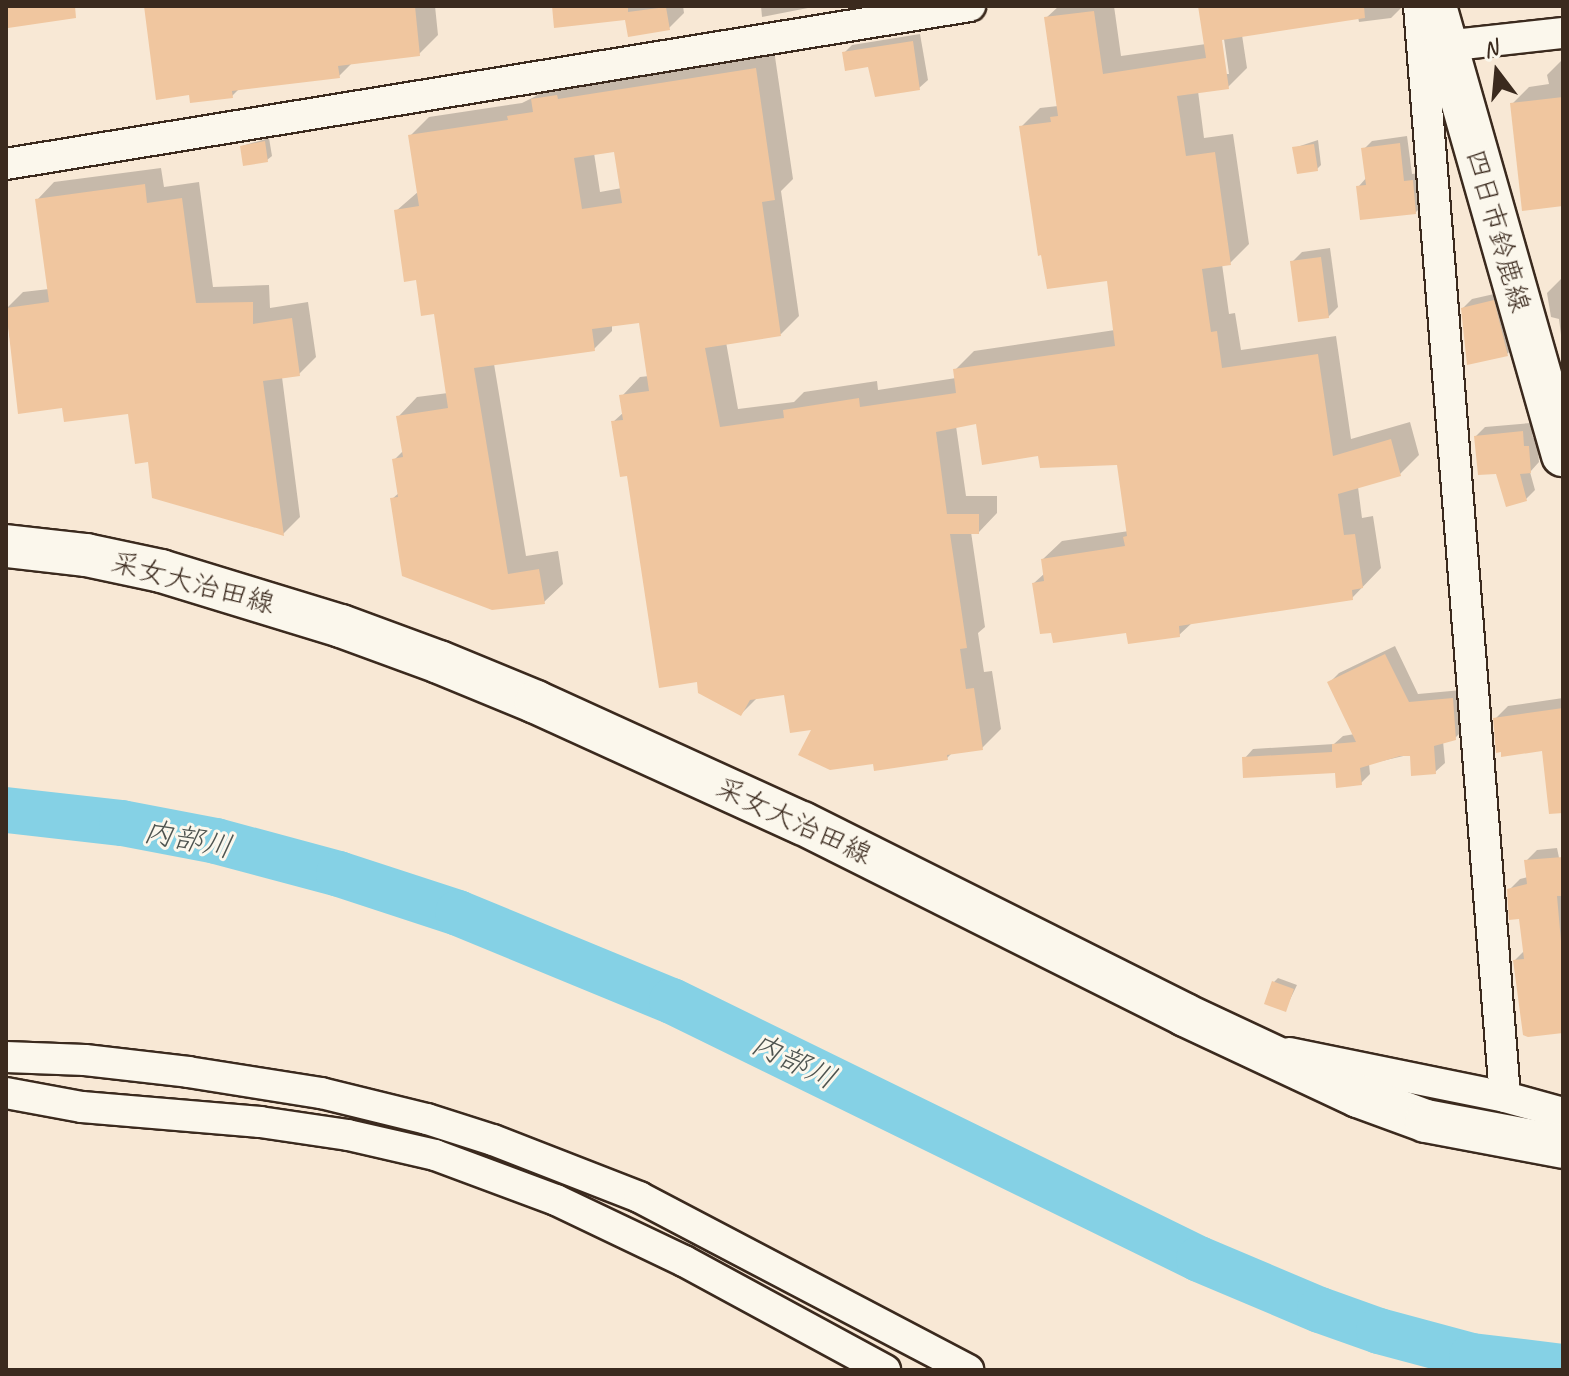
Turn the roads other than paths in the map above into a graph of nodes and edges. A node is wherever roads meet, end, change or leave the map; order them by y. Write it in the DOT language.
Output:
graph roads {
  1 [pos="970,6"];
  2 [pos="1419,6"];
  3 [pos="1435,6"];
  4 [pos="1563,33"];
  5 [pos="1445,46"];
  6 [pos="6,164"];
  7 [pos="1563,455"];
  8 [pos="6,546"];
  9 [pos="1255,1049"];
  10 [pos="6,1057"];
  11 [pos="6,1093"];
  12 [pos="1505,1097"];
  13 [pos="1563,1113"];
  14 [pos="1563,1147"];
  15 [pos="885,1370"];
  16 [pos="968,1370"];
  1 -- 6 [label="street"];
  2 -- 12 [label="street"];
  3 -- 5 [label="main road, 四日市鈴鹿線"];
  4 -- 5 [label="street"];
  5 -- 7 [label="main road, 四日市鈴鹿線"];
  8 -- 9 [label="main road, 采女大治田線"];
  9 -- 12 [label="street"];
  9 -- 14 [label="main road, 采女大治田線"];
  10 -- 16 [label="street"];
  11 -- 15 [label="street"];
  12 -- 13 [label="street"];
}
